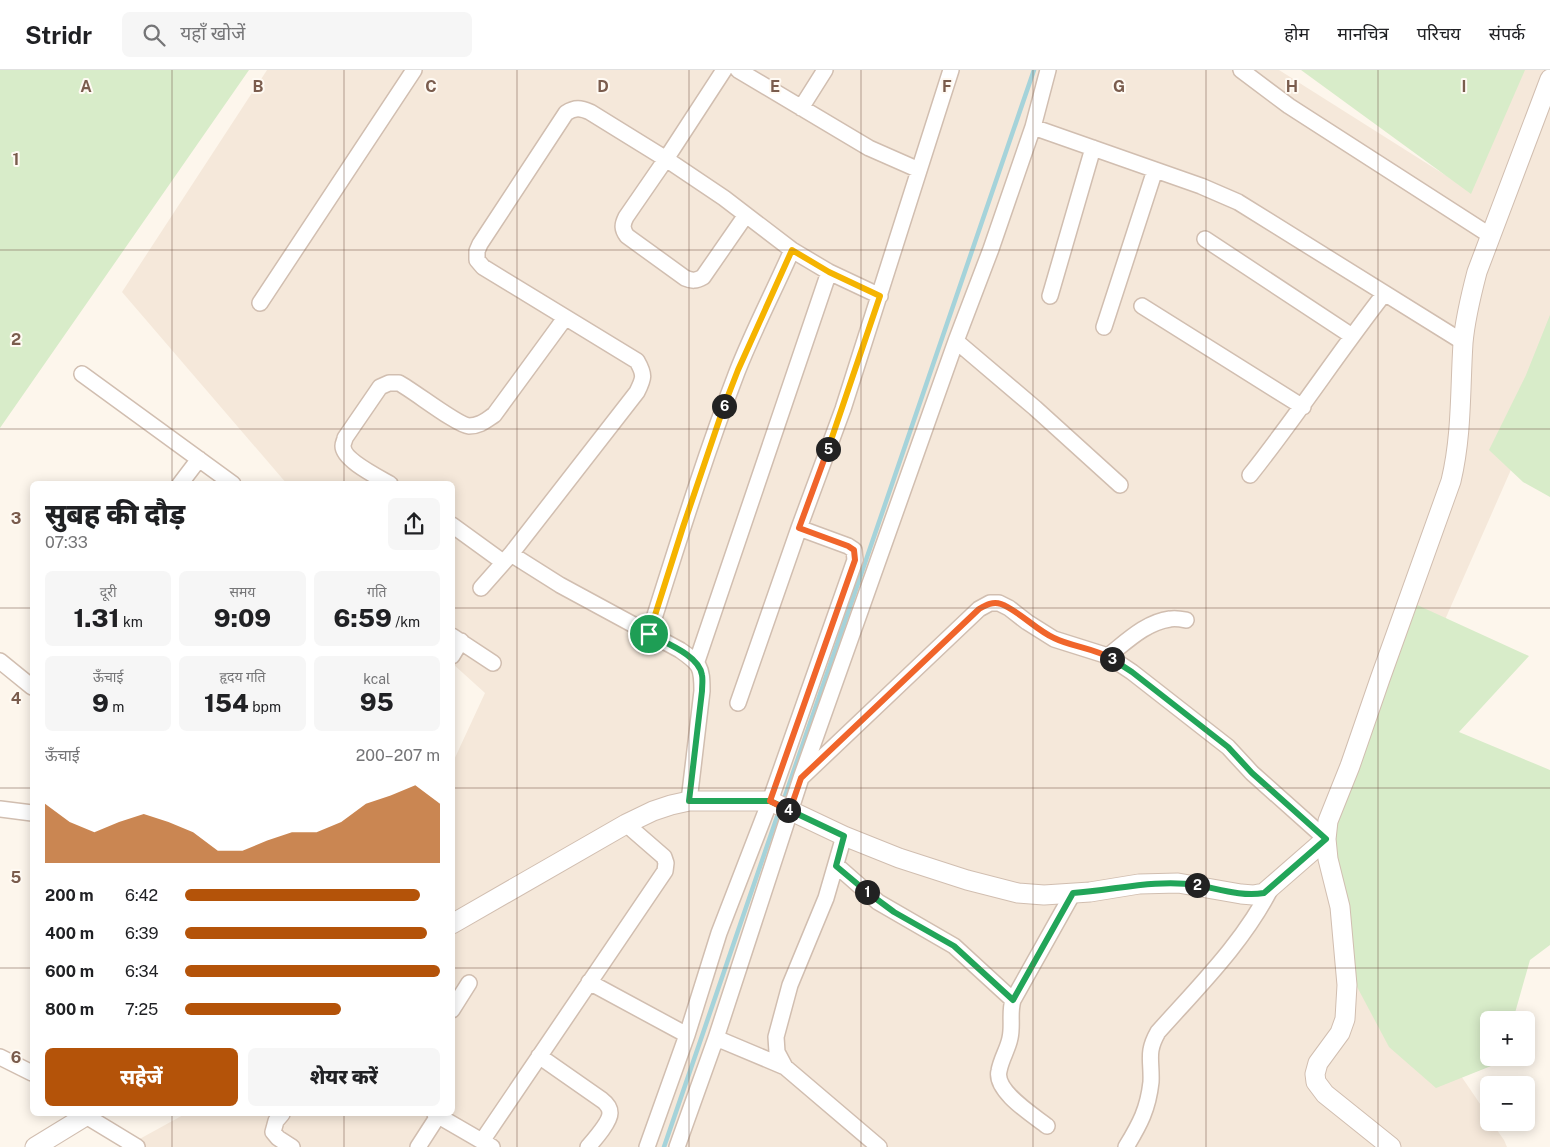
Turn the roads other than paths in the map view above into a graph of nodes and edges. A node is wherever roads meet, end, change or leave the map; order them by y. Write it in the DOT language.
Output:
graph roads {
  1 [pos="414,70"];
  2 [pos="724,70"];
  3 [pos="738,70"];
  4 [pos="825,70"];
  5 [pos="951,70"];
  6 [pos="1048,70"];
  7 [pos="1241,70"];
  8 [pos="1550,79"];
  9 [pos="801,108"];
  10 [pos="1033,127"];
  11 [pos="1093,148"];
  12 [pos="666,159"];
  13 [pos="919,170"];
  14 [pos="1155,170"];
  15 [pos="746,215"];
  16 [pos="1491,236"];
  17 [pos="1206,239"];
  18 [pos="792,250"];
  19 [pos="829,272"];
  20 [pos="1384,294"];
  21 [pos="880,296"];
  22 [pos="1050,296"];
  23 [pos="260,303"];
  24 [pos="1142,306"];
  25 [pos="564,318"];
  26 [pos="1104,327"];
  27 [pos="1352,336"];
  28 [pos="956,341"];
  29 [pos="1463,342"];
  30 [pos="82,374"];
  31 [pos="1303,407"];
  32 [pos="199,459"];
  33 [pos="1250,475"];
  34 [pos="182,481"];
  35 [pos="229,481"];
  36 [pos="385,481"];
  37 [pos="1120,485"];
  38 [pos="455,527"];
  39 [pos="799,528"];
  40 [pos="507,558"];
  41 [pos="481,588"];
  42 [pos="1186,620"];
  43 [pos="649,634"];
  44 [pos="457,638"];
  45 [pos="1108,656"];
  46 [pos="0,661"];
  47 [pos="696,662"];
  48 [pos="493,663"];
  49 [pos="30,685"];
  50 [pos="738,703"];
  51 [pos="801,778"];
  52 [pos="689,801"];
  53 [pos="780,806"];
  54 [pos="0,809"];
  55 [pos="30,813"];
  56 [pos="626,824"];
  57 [pos="844,836"];
  58 [pos="1326,839"];
  59 [pos="836,866"];
  60 [pos="1272,886"];
  61 [pos="1073,893"];
  62 [pos="455,922"];
  63 [pos="589,982"];
  64 [pos="469,983"];
  65 [pos="1013,1000"];
  66 [pos="455,1005"];
  67 [pos="687,1035"];
  68 [pos="716,1038"];
  69 [pos="539,1056"];
  70 [pos="0,1057"];
  71 [pos="785,1067"];
  72 [pos="30,1072"];
  73 [pos="86,1116"];
  74 [pos="90,1116"];
  75 [pos="280,1116"];
  76 [pos="435,1116"];
  77 [pos="438,1116"];
  78 [pos="1047,1126"];
  79 [pos="487,1144"];
  80 [pos="35,1147"];
  81 [pos="137,1147"];
  82 [pos="292,1147"];
  83 [pos="418,1147"];
  84 [pos="588,1147"];
  85 [pos="647,1147"];
  86 [pos="677,1147"];
  87 [pos="879,1147"];
  88 [pos="1126,1147"];
  89 [pos="1391,1147"];
  1 -- 23 [label="street"];
  2 -- 12 [label="street"];
  3 -- 9 [label="street"];
  4 -- 9 [label="street"];
  5 -- 13 [label="street"];
  6 -- 10 [label="street"];
  7 -- 16 [label="street"];
  8 -- 16 [label="street"];
  9 -- 13 [label="street"];
  10 -- 11 [label="street"];
  10 -- 28 [label="street"];
  11 -- 14 [label="street"];
  11 -- 22 [label="street"];
  12 -- 15 [label="street"];
  12 -- 15 [label="street"];
  12 -- 25 [label="street"];
  13 -- 21 [label="street"];
  14 -- 20 [label="street"];
  14 -- 26 [label="street"];
  15 -- 18 [label="street"];
  16 -- 29 [label="street"];
  17 -- 27 [label="street"];
  18 -- 19 [label="street"];
  18 -- 43 [label="street"];
  19 -- 21 [label="street"];
  19 -- 47 [label="street"];
  20 -- 27 [label="street"];
  20 -- 29 [label="street"];
  21 -- 39 [label="street"];
  24 -- 31 [label="street"];
  25 -- 36 [label="street"];
  25 -- 40 [label="street"];
  27 -- 31 [label="street"];
  28 -- 37 [label="street"];
  28 -- 51 [label="street"];
  29 -- 58 [label="street"];
  30 -- 32 [label="street"];
  31 -- 33 [label="street"];
  32 -- 34 [label="street"];
  32 -- 35 [label="street"];
  38 -- 40 [label="street"];
  39 -- 50 [label="street"];
  39 -- 53 [label="street"];
  40 -- 41 [label="street"];
  40 -- 43 [label="street"];
  42 -- 45 [label="street"];
  43 -- 47 [label="street"];
  44 -- 48 [label="street"];
  45 -- 51 [label="street"];
  45 -- 58 [label="street"];
  46 -- 49 [label="street"];
  47 -- 52 [label="street"];
  51 -- 53 [label="street"];
  52 -- 53 [label="street"];
  52 -- 56 [label="street"];
  53 -- 57 [label="street"];
  53 -- 67 [label="street"];
  53 -- 68 [label="street"];
  54 -- 55 [label="street"];
  56 -- 62 [label="street"];
  56 -- 63 [label="street"];
  57 -- 59 [label="street"];
  57 -- 61 [label="street"];
  58 -- 60 [label="street"];
  58 -- 89 [label="street"];
  59 -- 65 [label="street"];
  59 -- 71 [label="street"];
  60 -- 61 [label="street"];
  60 -- 88 [label="street"];
  61 -- 65 [label="street"];
  63 -- 67 [label="street"];
  63 -- 69 [label="street"];
  64 -- 66 [label="street"];
  65 -- 78 [label="street"];
  67 -- 85 [label="street"];
  68 -- 71 [label="street"];
  68 -- 86 [label="street"];
  69 -- 79 [label="street"];
  69 -- 84 [label="street"];
  70 -- 72 [label="street"];
  71 -- 87 [label="street"];
  73 -- 80 [label="street"];
  74 -- 81 [label="street"];
  75 -- 82 [label="street"];
  76 -- 83 [label="street"];
  77 -- 79 [label="street"];
}
